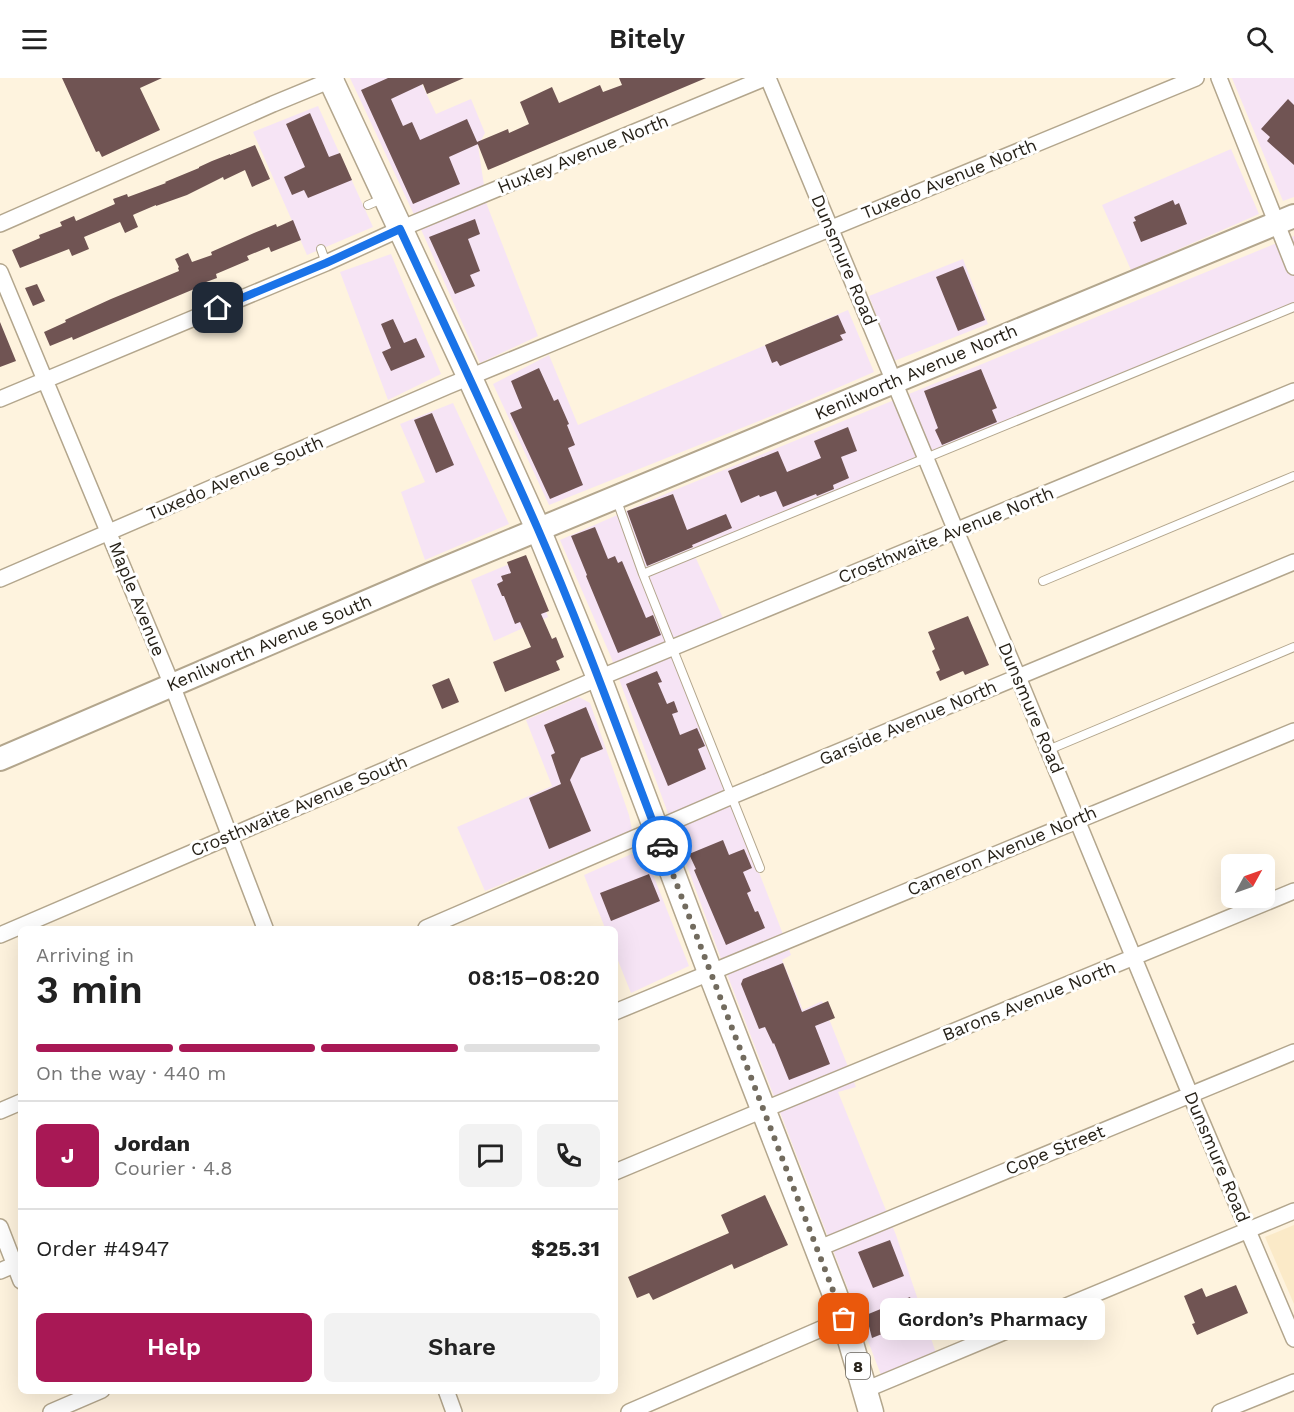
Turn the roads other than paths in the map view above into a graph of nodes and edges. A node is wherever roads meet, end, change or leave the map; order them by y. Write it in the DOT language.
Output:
graph roads {
  1 [pos="766,78"];
  2 [pos="1196,78"];
  3 [pos="1219,78"];
  4 [pos="332,79"];
  5 [pos="1285,220"];
  6 [pos="0,224"];
  7 [pos="831,228"];
  8 [pos="400,229"];
  9 [pos="1294,267"];
  10 [pos="0,272"];
  11 [pos="1294,307"];
  12 [pos="470,378"];
  13 [pos="45,380"];
  14 [pos="894,381"];
  15 [pos="1294,391"];
  16 [pos="0,399"];
  17 [pos="926,457"];
  18 [pos="1294,476"];
  19 [pos="615,497"];
  20 [pos="538,529"];
  21 [pos="956,531"];
  22 [pos="109,532"];
  23 [pos="1294,562"];
  24 [pos="643,574"];
  25 [pos="0,579"];
  26 [pos="1043,581"];
  27 [pos="1294,647"];
  28 [pos="673,648"];
  29 [pos="1018,677"];
  30 [pos="599,678"];
  31 [pos="172,685"];
  32 [pos="1294,731"];
  33 [pos="1048,750"];
  34 [pos="0,759"];
  35 [pos="732,796"];
  36 [pos="1078,820"];
  37 [pos="656,830"];
  38 [pos="230,835"];
  39 [pos="760,868"];
  40 [pos="1294,891"];
  41 [pos="21,926"];
  42 [pos="265,926"];
  43 [pos="431,926"];
  44 [pos="18,927"];
  45 [pos="0,935"];
  46 [pos="1134,958"];
  47 [pos="710,972"];
  48 [pos="618,1011"];
  49 [pos="1294,1052"];
  50 [pos="1190,1094"];
  51 [pos="18,1103"];
  52 [pos="763,1110"];
  53 [pos="0,1111"];
  54 [pos="618,1171"];
  55 [pos="1294,1211"];
  56 [pos="0,1227"];
  57 [pos="1247,1230"];
  58 [pos="817,1249"];
  59 [pos="18,1263"];
  60 [pos="0,1271"];
  61 [pos="844,1319"];
  62 [pos="1294,1339"];
  63 [pos="1294,1382"];
  64 [pos="90,1394"];
  65 [pos="447,1394"];
  66 [pos="868,1401"];
  67 [pos="67,1402"];
  68 [pos="51,1412"];
  69 [pos="454,1412"];
  70 [pos="629,1412"];
  71 [pos="1220,1412"];
  1 -- 7 [label="street, Dunsmure Road"];
  1 -- 8 [label="street, Huxley Avenue North"];
  2 -- 7 [label="street, Tuxedo Avenue North"];
  3 -- 5 [label="street"];
  4 -- 6 [label="street"];
  4 -- 8 [label="main road, 8"];
  5 -- 9 [label="street"];
  5 -- 14 [label="main road, Kenilworth Avenue North"];
  7 -- 12 [label="street, Tuxedo Avenue North"];
  7 -- 14 [label="street, Dunsmure Road"];
  8 -- 12 [label="main road, 8"];
  8 -- 13 [label="street, Huxley Avenue North"];
  10 -- 13 [label="street, Maple Avenue"];
  11 -- 17 [label="lane"];
  12 -- 20 [label="main road, 8"];
  12 -- 22 [label="street, Tuxedo Avenue South"];
  13 -- 16 [label="street, Huxley Avenue North"];
  13 -- 22 [label="street, Maple Avenue"];
  14 -- 17 [label="street, Dunsmure Road"];
  14 -- 19 [label="main road, Kenilworth Avenue North"];
  15 -- 21 [label="street, Crosthwaite Avenue North"];
  17 -- 21 [label="street, Dunsmure Road"];
  17 -- 24 [label="lane"];
  18 -- 26 [label="lane"];
  19 -- 20 [label="main road, Kenilworth Avenue North"];
  19 -- 24 [label="lane"];
  20 -- 30 [label="main road, 8"];
  20 -- 31 [label="main road, Kenilworth Avenue South"];
  21 -- 28 [label="street, Crosthwaite Avenue North"];
  21 -- 29 [label="street, Dunsmure Road"];
  22 -- 25 [label="street, Tuxedo Avenue South"];
  22 -- 31 [label="street, Maple Avenue"];
  23 -- 29 [label="street, Garside Avenue North"];
  24 -- 28 [label="lane"];
  27 -- 33 [label="lane"];
  28 -- 30 [label="street, Crosthwaite Avenue North"];
  28 -- 35 [label="lane"];
  29 -- 33 [label="street, Dunsmure Road"];
  29 -- 35 [label="street, Garside Avenue North"];
  30 -- 37 [label="main road, 8"];
  30 -- 38 [label="street, Crosthwaite Avenue South"];
  31 -- 34 [label="main road, Kenilworth Avenue South"];
  31 -- 38 [label="street, Maple Avenue"];
  32 -- 36 [label="street, Cameron Avenue North"];
  33 -- 36 [label="street, Dunsmure Road"];
  35 -- 37 [label="street, Garside Avenue North"];
  35 -- 39 [label="lane"];
  36 -- 46 [label="street, Dunsmure Road"];
  36 -- 47 [label="street, Cameron Avenue North"];
  37 -- 43 [label="street, Garside Avenue North"];
  37 -- 47 [label="main road, 8"];
  38 -- 41 [label="street, Crosthwaite Avenue South"];
  38 -- 42 [label="street, Maple Avenue"];
  40 -- 46 [label="street, Barons Avenue North"];
  44 -- 45 [label="street, Crosthwaite Avenue South"];
  46 -- 50 [label="street, Dunsmure Road"];
  46 -- 52 [label="street, Barons Avenue North"];
  47 -- 48 [label="street, Cameron Avenue North"];
  47 -- 52 [label="main road, 8"];
  49 -- 50 [label="street, Cope Street"];
  50 -- 57 [label="street, Dunsmure Road"];
  50 -- 58 [label="street, Cope Street"];
  51 -- 53 [label="street"];
  52 -- 54 [label="street, Barons Avenue North"];
  52 -- 58 [label="main road, 8"];
  55 -- 57 [label="street"];
  56 -- 59 [label="street"];
  57 -- 62 [label="street, Dunsmure Road"];
  57 -- 66 [label="street"];
  58 -- 61 [label="main road, 8"];
  59 -- 60 [label="street"];
  61 -- 66 [label="main road, 8"];
  61 -- 70 [label="street"];
  63 -- 71 [label="street"];
  64 -- 67 [label="street"];
  65 -- 69 [label="street"];
  67 -- 68 [label="street"];
}
